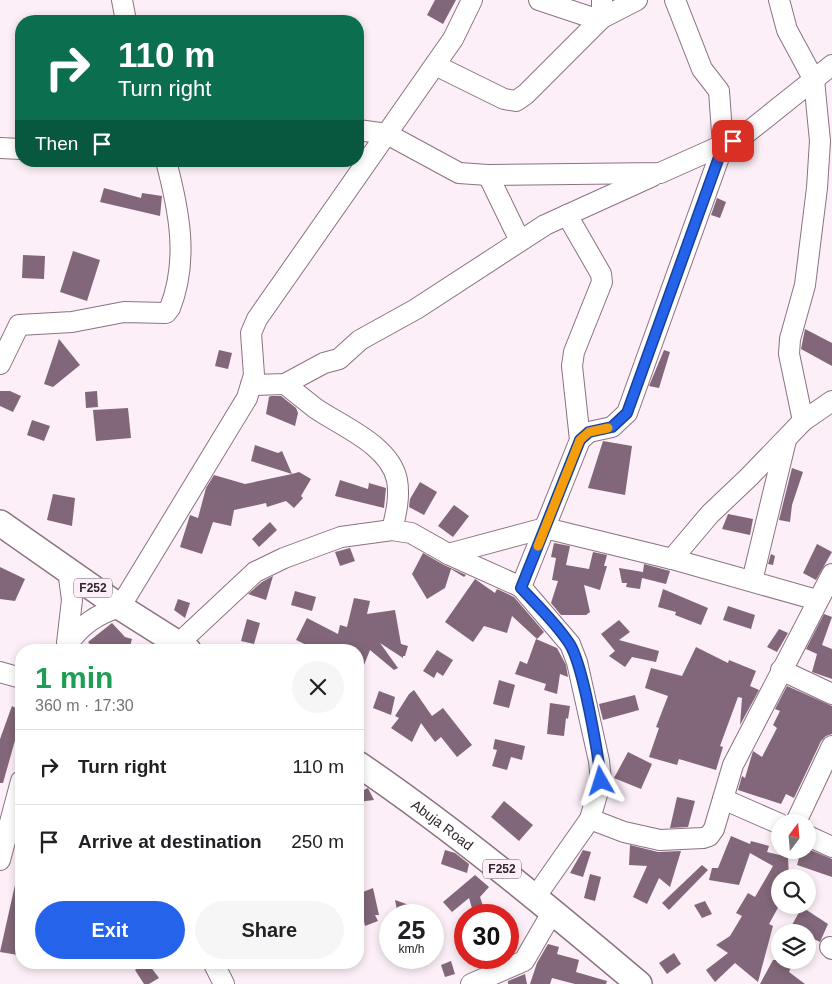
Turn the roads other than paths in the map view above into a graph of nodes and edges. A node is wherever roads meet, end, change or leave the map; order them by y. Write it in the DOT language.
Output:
graph roads {
  1 [pos="122,0"];
  2 [pos="472,0"];
  3 [pos="539,0"];
  4 [pos="638,0"];
  5 [pos="676,0"];
  6 [pos="779,0"];
  7 [pos="602,9"];
  8 [pos="125,15"];
  9 [pos="435,65"];
  10 [pos="832,65"];
  11 [pos="814,80"];
  12 [pos="824,115"];
  13 [pos="364,131"];
  14 [pos="387,134"];
  15 [pos="723,146"];
  16 [pos="0,148"];
  17 [pos="15,149"];
  18 [pos="168,167"];
  19 [pos="364,167"];
  20 [pos="364,167"];
  21 [pos="660,173"];
  22 [pos="488,175"];
  23 [pos="568,215"];
  24 [pos="520,241"];
  25 [pos="0,364"];
  26 [pos="285,384"];
  27 [pos="251,385"];
  28 [pos="832,401"];
  29 [pos="803,421"];
  30 [pos="786,438"];
  31 [pos="580,440"];
  32 [pos="0,523"];
  33 [pos="545,528"];
  34 [pos="392,530"];
  35 [pos="448,554"];
  36 [pos="672,558"];
  37 [pos="68,570"];
  38 [pos="831,579"];
  39 [pos="752,581"];
  40 [pos="521,588"];
  41 [pos="817,600"];
  42 [pos="120,607"];
  43 [pos="66,644"];
  44 [pos="68,644"];
  45 [pos="178,644"];
  46 [pos="186,644"];
  47 [pos="781,670"];
  48 [pos="0,672"];
  49 [pos="15,676"];
  50 [pos="832,694"];
  51 [pos="832,746"];
  52 [pos="364,768"];
  53 [pos="723,799"];
  54 [pos="15,804"];
  55 [pos="800,814"];
  56 [pos="590,819"];
  57 [pos="771,820"];
  58 [pos="816,839"];
  59 [pos="832,846"];
  60 [pos="0,860"];
  61 [pos="544,903"];
  62 [pos="217,969"];
  63 [pos="224,984"];
  64 [pos="471,984"];
  65 [pos="639,984"];
  1 -- 8 [label="street"];
  2 -- 9 [label="street"];
  3 -- 7 [label="street"];
  4 -- 7 [label="street"];
  5 -- 15 [label="street"];
  6 -- 11 [label="street"];
  7 -- 9 [label="street"];
  9 -- 14 [label="street"];
  10 -- 11 [label="street"];
  11 -- 12 [label="street"];
  11 -- 15 [label="street"];
  12 -- 29 [label="street"];
  13 -- 14 [label="street"];
  14 -- 19 [label="street"];
  14 -- 22 [label="street"];
  15 -- 21 [label="street"];
  15 -- 31 [label="street"];
  16 -- 17 [label="street"];
  18 -- 25 [label="street"];
  20 -- 27 [label="street"];
  21 -- 22 [label="street"];
  21 -- 23 [label="street"];
  22 -- 24 [label="street"];
  23 -- 24 [label="street"];
  23 -- 31 [label="street"];
  24 -- 26 [label="street"];
  26 -- 27 [label="street"];
  26 -- 34 [label="street"];
  27 -- 42 [label="street"];
  28 -- 29 [label="street"];
  29 -- 30 [label="street"];
  30 -- 36 [label="street"];
  30 -- 39 [label="street"];
  31 -- 33 [label="street"];
  32 -- 37 [label="main road, F252"];
  33 -- 35 [label="street"];
  33 -- 36 [label="street"];
  33 -- 40 [label="street"];
  34 -- 35 [label="street"];
  34 -- 46 [label="street"];
  35 -- 40 [label="street"];
  36 -- 39 [label="street"];
  37 -- 42 [label="main road, F252"];
  37 -- 43 [label="street"];
  38 -- 41 [label="street"];
  39 -- 41 [label="street"];
  40 -- 56 [label="street"];
  41 -- 47 [label="street"];
  42 -- 44 [label="street"];
  42 -- 45 [label="main road, F252"];
  47 -- 50 [label="street"];
  47 -- 53 [label="street"];
  48 -- 49 [label="street"];
  51 -- 55 [label="street"];
  52 -- 61 [label="main road, Abuja Road / F252"];
  53 -- 56 [label="street"];
  53 -- 57 [label="street"];
  54 -- 60 [label="street"];
  56 -- 61 [label="street"];
  58 -- 59 [label="street"];
  61 -- 64 [label="street"];
  61 -- 65 [label="main road, Abuja Road / F252"];
  62 -- 63 [label="street"];
}
